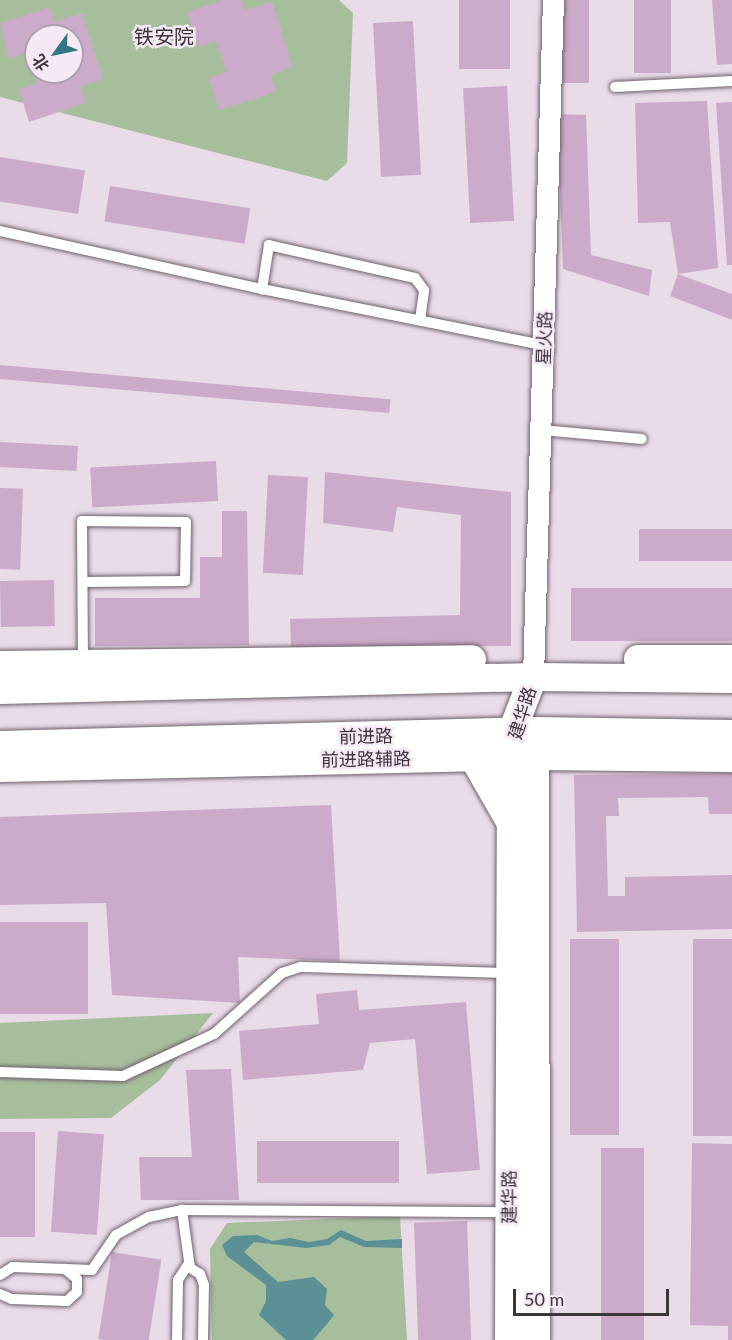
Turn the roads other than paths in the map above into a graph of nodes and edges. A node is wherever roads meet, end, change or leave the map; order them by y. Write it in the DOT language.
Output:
graph roads {
  1 [pos="553,0"];
  2 [pos="732,81"];
  3 [pos="615,87"];
  4 [pos="0,231"];
  5 [pos="262,289"];
  6 [pos="420,320"];
  7 [pos="543,345"];
  8 [pos="541,430"];
  9 [pos="642,439"];
  10 [pos="83,582"];
  11 [pos="732,659"];
  12 [pos="0,665"];
  13 [pos="534,668"];
  14 [pos="83,676"];
  15 [pos="732,680"];
  16 [pos="0,690"];
  17 [pos="642,733"];
  18 [pos="732,734"];
  19 [pos="412,735"];
  20 [pos="523,744"];
  21 [pos="0,745"];
  22 [pos="586,756"];
  23 [pos="473,757"];
  24 [pos="732,758"];
  25 [pos="0,768"];
  26 [pos="523,819"];
  27 [pos="510,973"];
  28 [pos="0,1072"];
  29 [pos="182,1210"];
  30 [pos="509,1212"];
  31 [pos="189,1263"];
  32 [pos="65,1269"];
  33 [pos="0,1275"];
  34 [pos="0,1294"];
  35 [pos="177,1340"];
  36 [pos="203,1340"];
  37 [pos="509,1340"];
  38 [pos="536,1340"];
  1 -- 7 [label="street, 星火路"];
  2 -- 3 [label="lane"];
  4 -- 5 [label="lane"];
  5 -- 6 [label="lane"];
  5 -- 6 [label="lane"];
  6 -- 7 [label="lane"];
  7 -- 8 [label="street, 星火路"];
  8 -- 9 [label="lane"];
  8 -- 13 [label="street, 星火路"];
  10 -- 10 [label="lane"];
  10 -- 14 [label="lane"];
  11 -- 13 [label="main road"];
  12 -- 14 [label="main road"];
  13 -- 14 [label="main road"];
  13 -- 15 [label="main road"];
  13 -- 20 [label="main road, 建华路"];
  14 -- 16 [label="main road"];
  17 -- 18 [label="main road, 前进路"];
  17 -- 20 [label="main road, 前进路"];
  17 -- 22 [label="main road"];
  19 -- 20 [label="main road, 前进路"];
  19 -- 21 [label="main road, 前进路"];
  19 -- 23 [label="main road"];
  20 -- 22 [label="main road, 前进路辅路"];
  20 -- 23 [label="main road, 前进路辅路"];
  20 -- 26 [label="main road, 建华路"];
  22 -- 24 [label="main road, 前进路辅路"];
  22 -- 26 [label="main road"];
  23 -- 25 [label="main road, 前进路辅路"];
  23 -- 26 [label="main road"];
  26 -- 27 [label="main road, 建华路"];
  26 -- 38 [label="main road, 建华路"];
  27 -- 28 [label="lane"];
  27 -- 30 [label="main road, 建华路"];
  29 -- 30 [label="lane"];
  29 -- 31 [label="lane"];
  29 -- 32 [label="lane"];
  30 -- 37 [label="main road, 建华路"];
  31 -- 35 [label="lane"];
  31 -- 36 [label="lane"];
  32 -- 33 [label="lane"];
  32 -- 34 [label="lane"];
}
